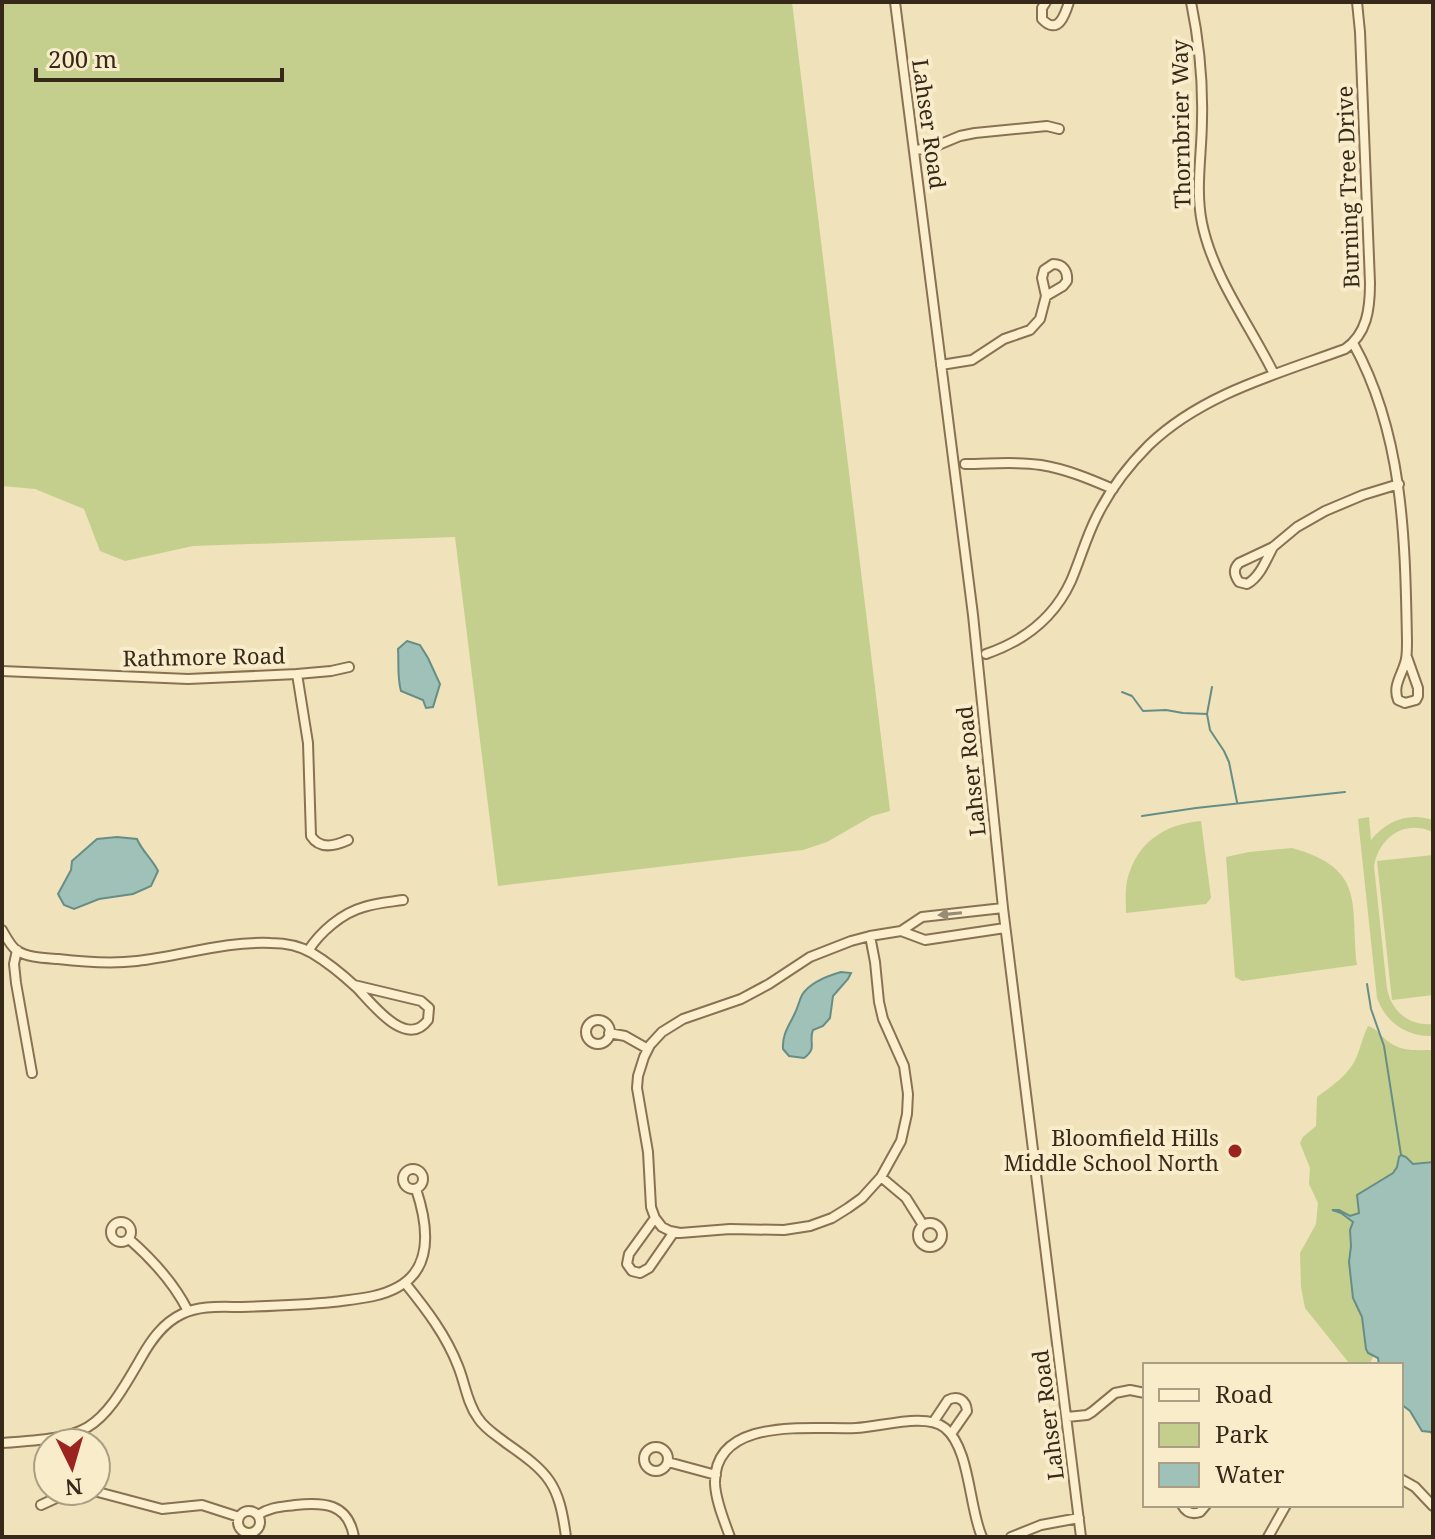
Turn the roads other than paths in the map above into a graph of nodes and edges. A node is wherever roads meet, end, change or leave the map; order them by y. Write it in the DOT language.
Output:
graph roads {
  1 [pos="895,2"];
  2 [pos="1046,2"];
  3 [pos="1069,2"];
  4 [pos="1191,2"];
  5 [pos="1357,2"];
  6 [pos="1059,129"];
  7 [pos="915,150"];
  8 [pos="1046,296"];
  9 [pos="1353,343"];
  10 [pos="941,365"];
  11 [pos="1274,374"];
  12 [pos="965,464"];
  13 [pos="1399,484"];
  14 [pos="1113,489"];
  15 [pos="1273,547"];
  16 [pos="986,654"];
  17 [pos="1407,657"];
  18 [pos="349,667"];
  19 [pos="2,671"];
  20 [pos="297,674"];
  21 [pos="348,840"];
  22 [pos="403,900"];
  23 [pos="1003,908"];
  24 [pos="1005,928"];
  25 [pos="2,930"];
  26 [pos="901,931"];
  27 [pos="870,936"];
  28 [pos="17,950"];
  29 [pos="308,951"];
  30 [pos="354,985"];
  31 [pos="609,1033"];
  32 [pos="648,1049"];
  33 [pos="32,1073"];
  34 [pos="881,1177"];
  35 [pos="416,1189"];
  36 [pos="655,1218"];
  37 [pos="923,1225"];
  38 [pos="674,1232"];
  39 [pos="129,1239"];
  40 [pos="405,1283"];
  41 [pos="188,1311"];
  42 [pos="1143,1393"];
  43 [pos="1067,1417"];
  44 [pos="934,1421"];
  45 [pos="951,1434"];
  46 [pos="2,1443"];
  47 [pos="668,1462"];
  48 [pos="716,1475"];
  49 [pos="1403,1480"];
  50 [pos="112,1496"];
  51 [pos="1433,1506"];
  52 [pos="1183,1507"];
  53 [pos="1205,1507"];
  54 [pos="1285,1507"];
  55 [pos="258,1515"];
  56 [pos="239,1517"];
  57 [pos="1079,1518"];
  58 [pos="354,1537"];
  59 [pos="566,1537"];
  60 [pos="730,1537"];
  61 [pos="982,1537"];
  62 [pos="1011,1537"];
  63 [pos="1081,1537"];
  64 [pos="1268,1537"];
  1 -- 7 [label="street, Lahser Road"];
  2 -- 3 [label="street"];
  4 -- 11 [label="street, Thornbrier Way"];
  5 -- 9 [label="street, Burning Tree Drive"];
  6 -- 7 [label="street"];
  7 -- 10 [label="street, Lahser Road"];
  8 -- 10 [label="street"];
  9 -- 11 [label="street"];
  9 -- 13 [label="street"];
  10 -- 23 [label="street, Lahser Road"];
  11 -- 14 [label="street"];
  12 -- 14 [label="street"];
  13 -- 15 [label="street"];
  13 -- 17 [label="street"];
  14 -- 16 [label="street"];
  15 -- 15 [label="street"];
  17 -- 17 [label="street"];
  18 -- 20 [label="street"];
  19 -- 20 [label="street, Rathmore Road"];
  20 -- 21 [label="street, Rathmore Road"];
  22 -- 29 [label="street"];
  23 -- 24 [label="street, Lahser Road"];
  23 -- 26 [label="street, one-way"];
  24 -- 26 [label="street"];
  24 -- 43 [label="street, Lahser Road"];
  25 -- 28 [label="street"];
  26 -- 27 [label="street"];
  27 -- 32 [label="street"];
  27 -- 34 [label="street"];
  28 -- 29 [label="street"];
  28 -- 33 [label="street"];
  29 -- 30 [label="street"];
  30 -- 30 [label="street"];
  31 -- 32 [label="street"];
  32 -- 36 [label="street"];
  34 -- 37 [label="street"];
  34 -- 38 [label="street"];
  35 -- 40 [label="street"];
  36 -- 38 [label="street"];
  36 -- 38 [label="street"];
  39 -- 41 [label="street"];
  40 -- 41 [label="street"];
  40 -- 59 [label="street"];
  41 -- 46 [label="street"];
  42 -- 43 [label="street"];
  43 -- 57 [label="street, Lahser Road"];
  44 -- 45 [label="street"];
  44 -- 45 [label="street"];
  44 -- 48 [label="street"];
  45 -- 61 [label="street"];
  47 -- 48 [label="street"];
  48 -- 60 [label="street"];
  49 -- 51 [label="street"];
  50 -- 56 [label="street"];
  52 -- 53 [label="street"];
  54 -- 64 [label="street"];
  55 -- 56 [label="street"];
  55 -- 56 [label="street"];
  55 -- 58 [label="street"];
  57 -- 62 [label="street"];
  57 -- 63 [label="street, Lahser Road"];
}
